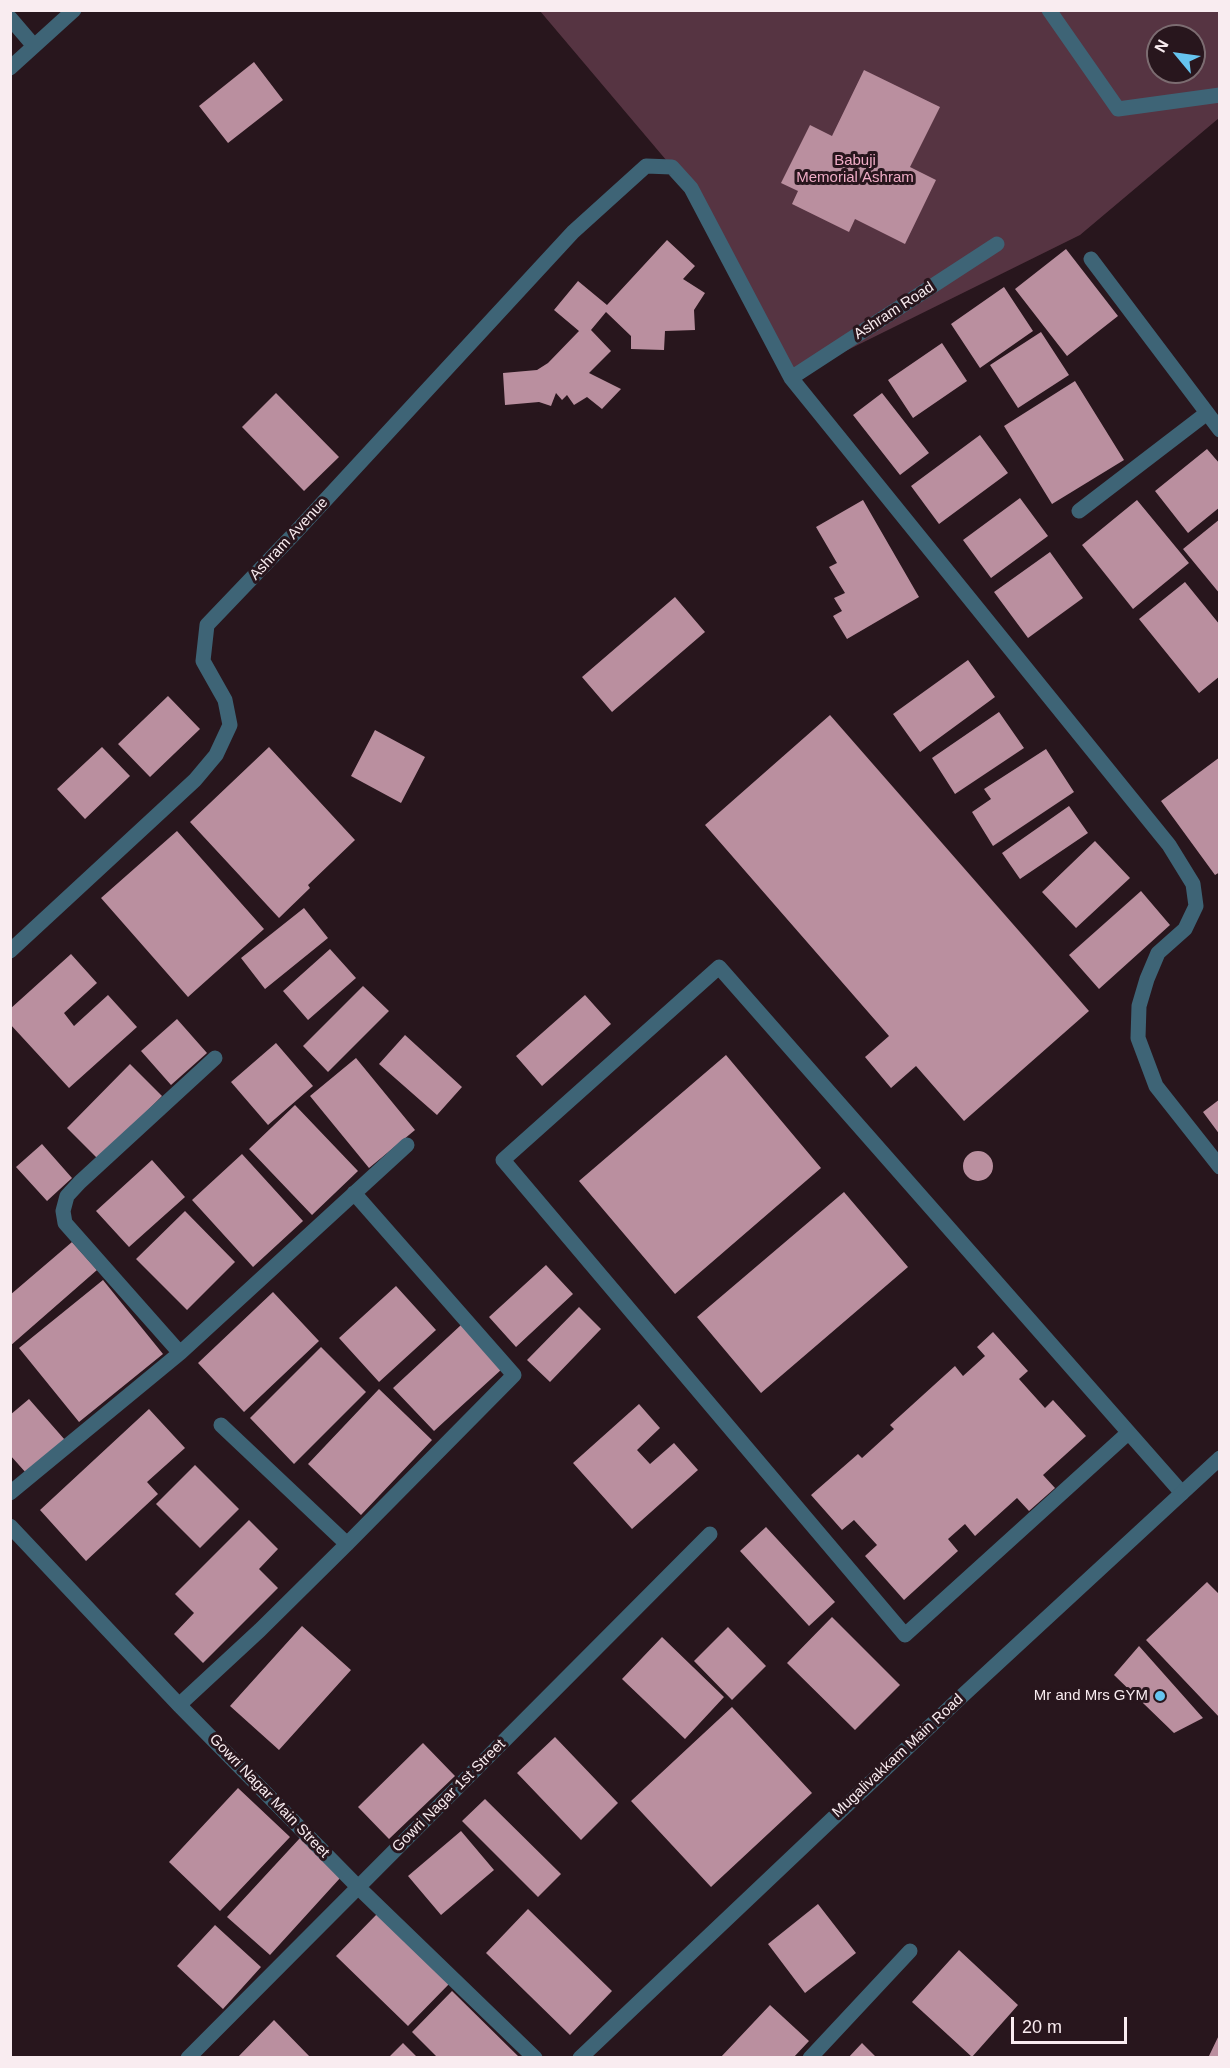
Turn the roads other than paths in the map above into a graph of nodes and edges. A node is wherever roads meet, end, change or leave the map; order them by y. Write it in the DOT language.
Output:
graph roads {
  1 [pos="74,10"];
  2 [pos="1049,10"];
  3 [pos="10,18"];
  4 [pos="34,46"];
  5 [pos="10,69"];
  6 [pos="1220,95"];
  7 [pos="997,244"];
  8 [pos="1091,259"];
  9 [pos="790,378"];
  10 [pos="1207,412"];
  11 [pos="1220,430"];
  12 [pos="1079,511"];
  13 [pos="10,951"];
  14 [pos="215,1058"];
  15 [pos="407,1145"];
  16 [pos="1220,1167"];
  17 [pos="354,1193"];
  18 [pos="180,1353"];
  19 [pos="221,1425"];
  20 [pos="1128,1433"];
  21 [pos="1220,1458"];
  22 [pos="10,1493"];
  23 [pos="1182,1493"];
  24 [pos="10,1526"];
  25 [pos="710,1534"];
  26 [pos="347,1544"];
  27 [pos="179,1705"];
  28 [pos="359,1888"];
  29 [pos="910,1951"];
  30 [pos="188,2058"];
  31 [pos="535,2058"];
  32 [pos="580,2058"];
  33 [pos="810,2058"];
  1 -- 4 [label="street"];
  2 -- 6 [label="street"];
  3 -- 4 [label="street"];
  4 -- 5 [label="street"];
  7 -- 9 [label="street, Ashram Road"];
  8 -- 10 [label="street"];
  9 -- 13 [label="street, Ashram Avenue"];
  9 -- 16 [label="street"];
  10 -- 11 [label="street"];
  10 -- 12 [label="street"];
  14 -- 18 [label="street"];
  15 -- 17 [label="street"];
  17 -- 18 [label="street"];
  17 -- 26 [label="street"];
  18 -- 22 [label="street"];
  19 -- 26 [label="street"];
  20 -- 20 [label="street"];
  20 -- 23 [label="street"];
  21 -- 23 [label="street, Mugalivakkam Main Road"];
  23 -- 32 [label="street, Mugalivakkam Main Road"];
  24 -- 27 [label="street, Gowri Nagar Main Street"];
  25 -- 28 [label="street, Gowri Nagar 1st Street"];
  26 -- 27 [label="street"];
  27 -- 28 [label="street, Gowri Nagar Main Street"];
  28 -- 30 [label="street, Gowri Nagar 1st Street"];
  28 -- 31 [label="street, Gowri Nagar Main Street"];
  29 -- 33 [label="street"];
}
